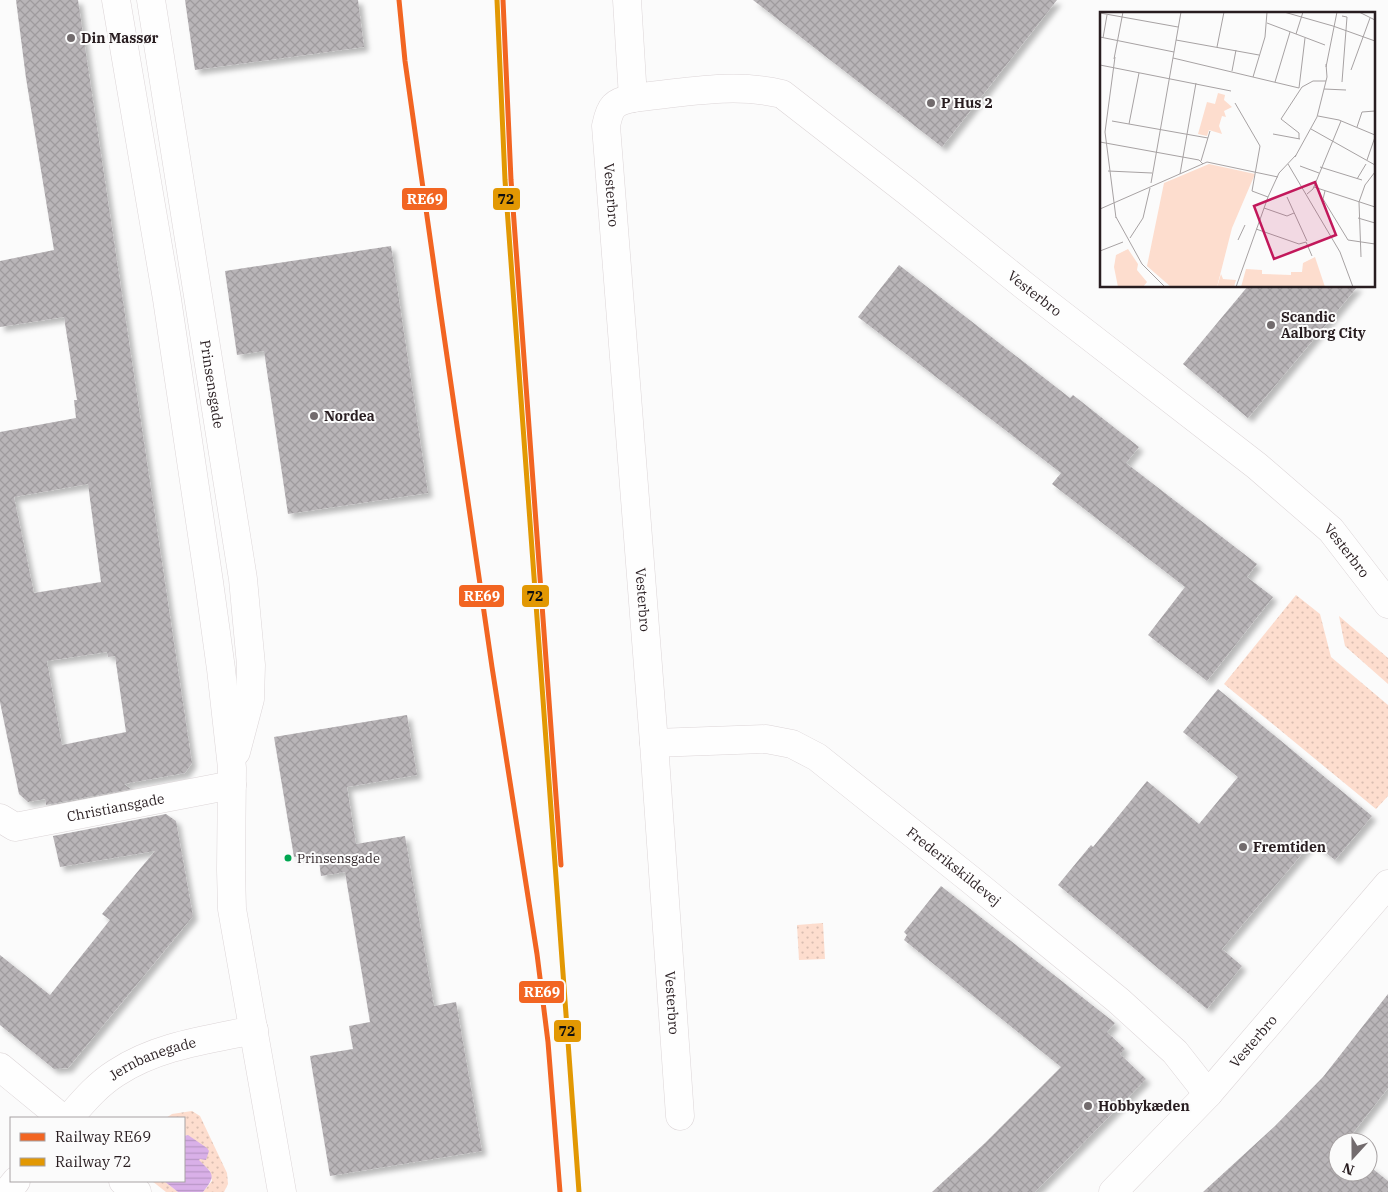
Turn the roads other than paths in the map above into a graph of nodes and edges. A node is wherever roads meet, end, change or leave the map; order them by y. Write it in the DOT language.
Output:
graph roads {
  1 [pos="116,0"];
  2 [pos="152,0"];
  3 [pos="627,0"];
  4 [pos="633,98"];
  5 [pos="1388,604"];
  6 [pos="654,743"];
  7 [pos="232,777"];
  8 [pos="0,818"];
  9 [pos="1388,884"];
  10 [pos="254,1030"];
  11 [pos="0,1067"];
  12 [pos="1208,1094"];
  13 [pos="680,1116"];
  14 [pos="61,1117"];
  15 [pos="69,1117"];
  16 [pos="15,1182"];
  17 [pos="124,1182"];
  18 [pos="7,1192"];
  19 [pos="137,1192"];
  20 [pos="282,1192"];
  21 [pos="1113,1192"];
  1 -- 7 [label="street, Prinsensgade"];
  2 -- 7 [label="street, Prinsensgade"];
  3 -- 4 [label="street"];
  4 -- 5 [label="street, Vesterbro"];
  4 -- 6 [label="street, Vesterbro"];
  6 -- 12 [label="street, Frederikskildevej"];
  6 -- 13 [label="street, Vesterbro"];
  7 -- 8 [label="street, Christiansgade"];
  7 -- 10 [label="street, Prinsensgade"];
  9 -- 12 [label="street, Vesterbro"];
  10 -- 15 [label="street, Jernbanegade"];
  10 -- 20 [label="street, Prinsensgade"];
  11 -- 14 [label="street"];
  12 -- 21 [label="street, Vesterbro"];
  16 -- 18 [label="street"];
  17 -- 19 [label="street"];
}
